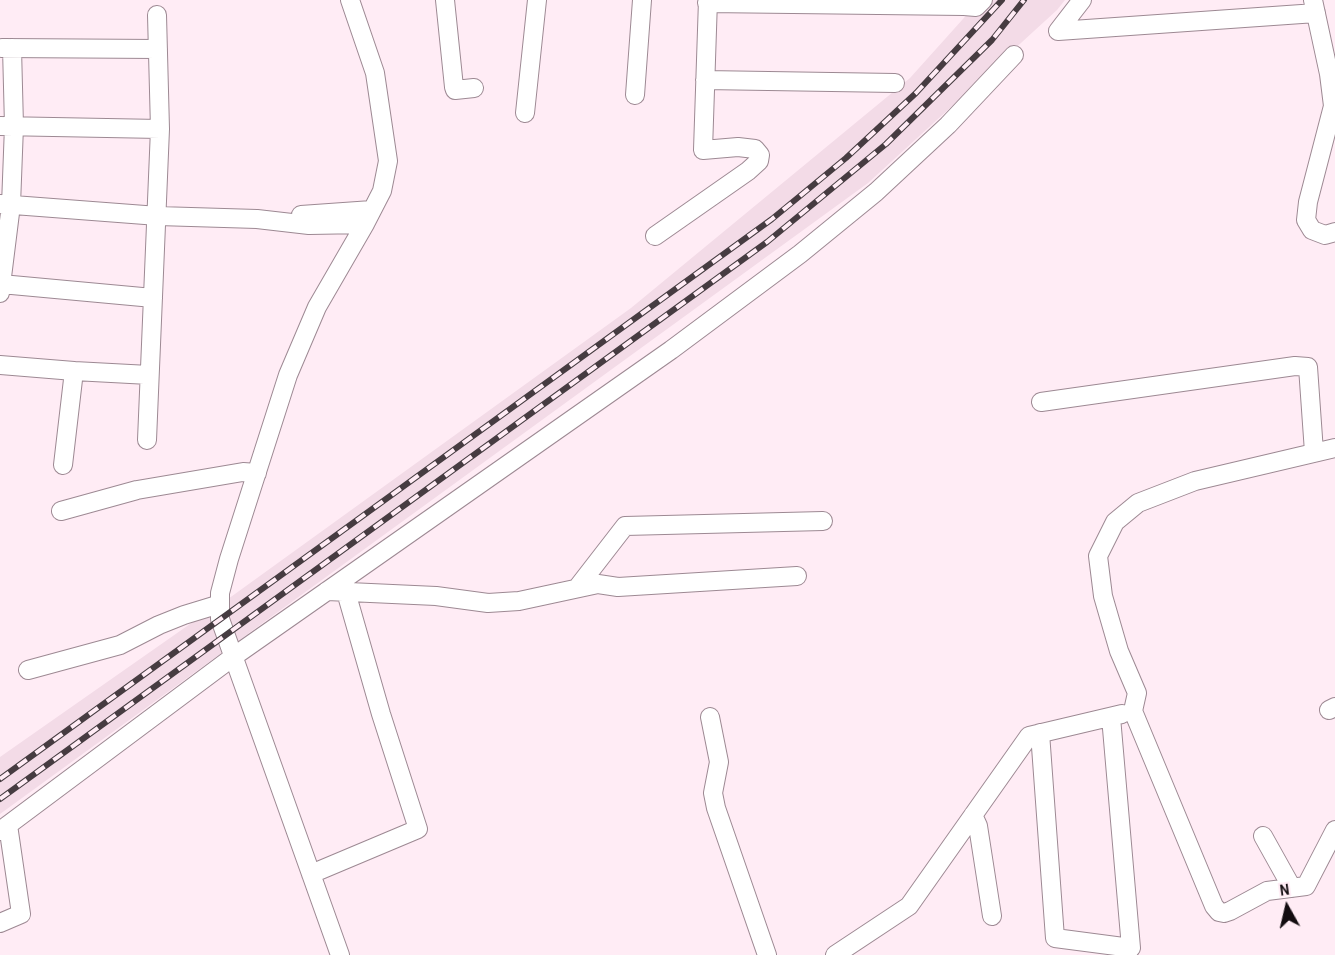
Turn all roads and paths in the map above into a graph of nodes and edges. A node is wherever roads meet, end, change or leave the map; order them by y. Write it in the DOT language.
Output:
graph roads {
  1 [pos="350,0"];
  2 [pos="445,0"];
  3 [pos="537,0"];
  4 [pos="642,0"];
  5 [pos="983,0"];
  6 [pos="1082,0"];
  7 [pos="707,1"];
  8 [pos="1314,7"];
  9 [pos="158,15"];
  10 [pos="6,48"];
  11 [pos="158,49"];
  12 [pos="1014,55"];
  13 [pos="705,80"];
  14 [pos="895,82"];
  15 [pos="474,88"];
  16 [pos="634,95"];
  17 [pos="525,113"];
  18 [pos="7,126"];
  19 [pos="160,129"];
  20 [pos="6,204"];
  21 [pos="158,216"];
  22 [pos="369,217"];
  23 [pos="1335,232"];
  24 [pos="655,236"];
  25 [pos="1,288"];
  26 [pos="153,298"];
  27 [pos="0,364"];
  28 [pos="74,371"];
  29 [pos="149,375"];
  30 [pos="1041,402"];
  31 [pos="147,440"];
  32 [pos="1335,448"];
  33 [pos="1314,452"];
  34 [pos="63,465"];
  35 [pos="257,473"];
  36 [pos="61,511"];
  37 [pos="823,521"];
  38 [pos="797,576"];
  39 [pos="577,588"];
  40 [pos="327,591"];
  41 [pos="346,592"];
  42 [pos="220,604"];
  43 [pos="233,657"];
  44 [pos="28,670"];
  45 [pos="1133,711"];
  46 [pos="710,717"];
  47 [pos="1111,717"];
  48 [pos="1040,733"];
  49 [pos="973,815"];
  50 [pos="4,828"];
  51 [pos="1335,830"];
  52 [pos="1263,836"];
  53 [pos="311,874"];
  54 [pos="1292,888"];
  55 [pos="992,916"];
  56 [pos="0,924"];
  57 [pos="340,955"];
  58 [pos="767,955"];
  59 [pos="835,955"];
  1 -- 22 [label="street"];
  2 -- 15 [label="street"];
  3 -- 17 [label="street"];
  4 -- 16 [label="street"];
  5 -- 7 [label="street"];
  6 -- 8 [label="street"];
  7 -- 13 [label="street"];
  8 -- 23 [label="street"];
  9 -- 11 [label="street"];
  10 -- 11 [label="street"];
  10 -- 18 [label="street"];
  11 -- 19 [label="street"];
  12 -- 40 [label="street"];
  13 -- 14 [label="street"];
  13 -- 24 [label="street"];
  18 -- 19 [label="street"];
  18 -- 20 [label="street"];
  19 -- 21 [label="street"];
  20 -- 21 [label="street"];
  20 -- 25 [label="street"];
  21 -- 22 [label="street"];
  21 -- 26 [label="street"];
  22 -- 35 [label="street"];
  25 -- 26 [label="street"];
  26 -- 29 [label="street"];
  27 -- 28 [label="street"];
  28 -- 29 [label="street"];
  28 -- 34 [label="street"];
  29 -- 31 [label="street"];
  30 -- 33 [label="street"];
  32 -- 33 [label="street"];
  33 -- 45 [label="street"];
  35 -- 36 [label="street"];
  35 -- 42 [label="street"];
  37 -- 39 [label="street"];
  38 -- 39 [label="street"];
  39 -- 41 [label="street"];
  40 -- 41 [label="street"];
  40 -- 43 [label="street"];
  41 -- 53 [label="street"];
  42 -- 43 [label="street"];
  42 -- 44 [label="street"];
  43 -- 50 [label="street"];
  43 -- 53 [label="street"];
  45 -- 47 [label="street"];
  45 -- 54 [label="street"];
  46 -- 58 [label="street"];
  47 -- 48 [label="street"];
  47 -- 48 [label="street"];
  48 -- 49 [label="street"];
  49 -- 55 [label="street"];
  49 -- 59 [label="street"];
  50 -- 56 [label="street"];
  51 -- 54 [label="street"];
  52 -- 54 [label="street"];
  53 -- 57 [label="street"];
}
